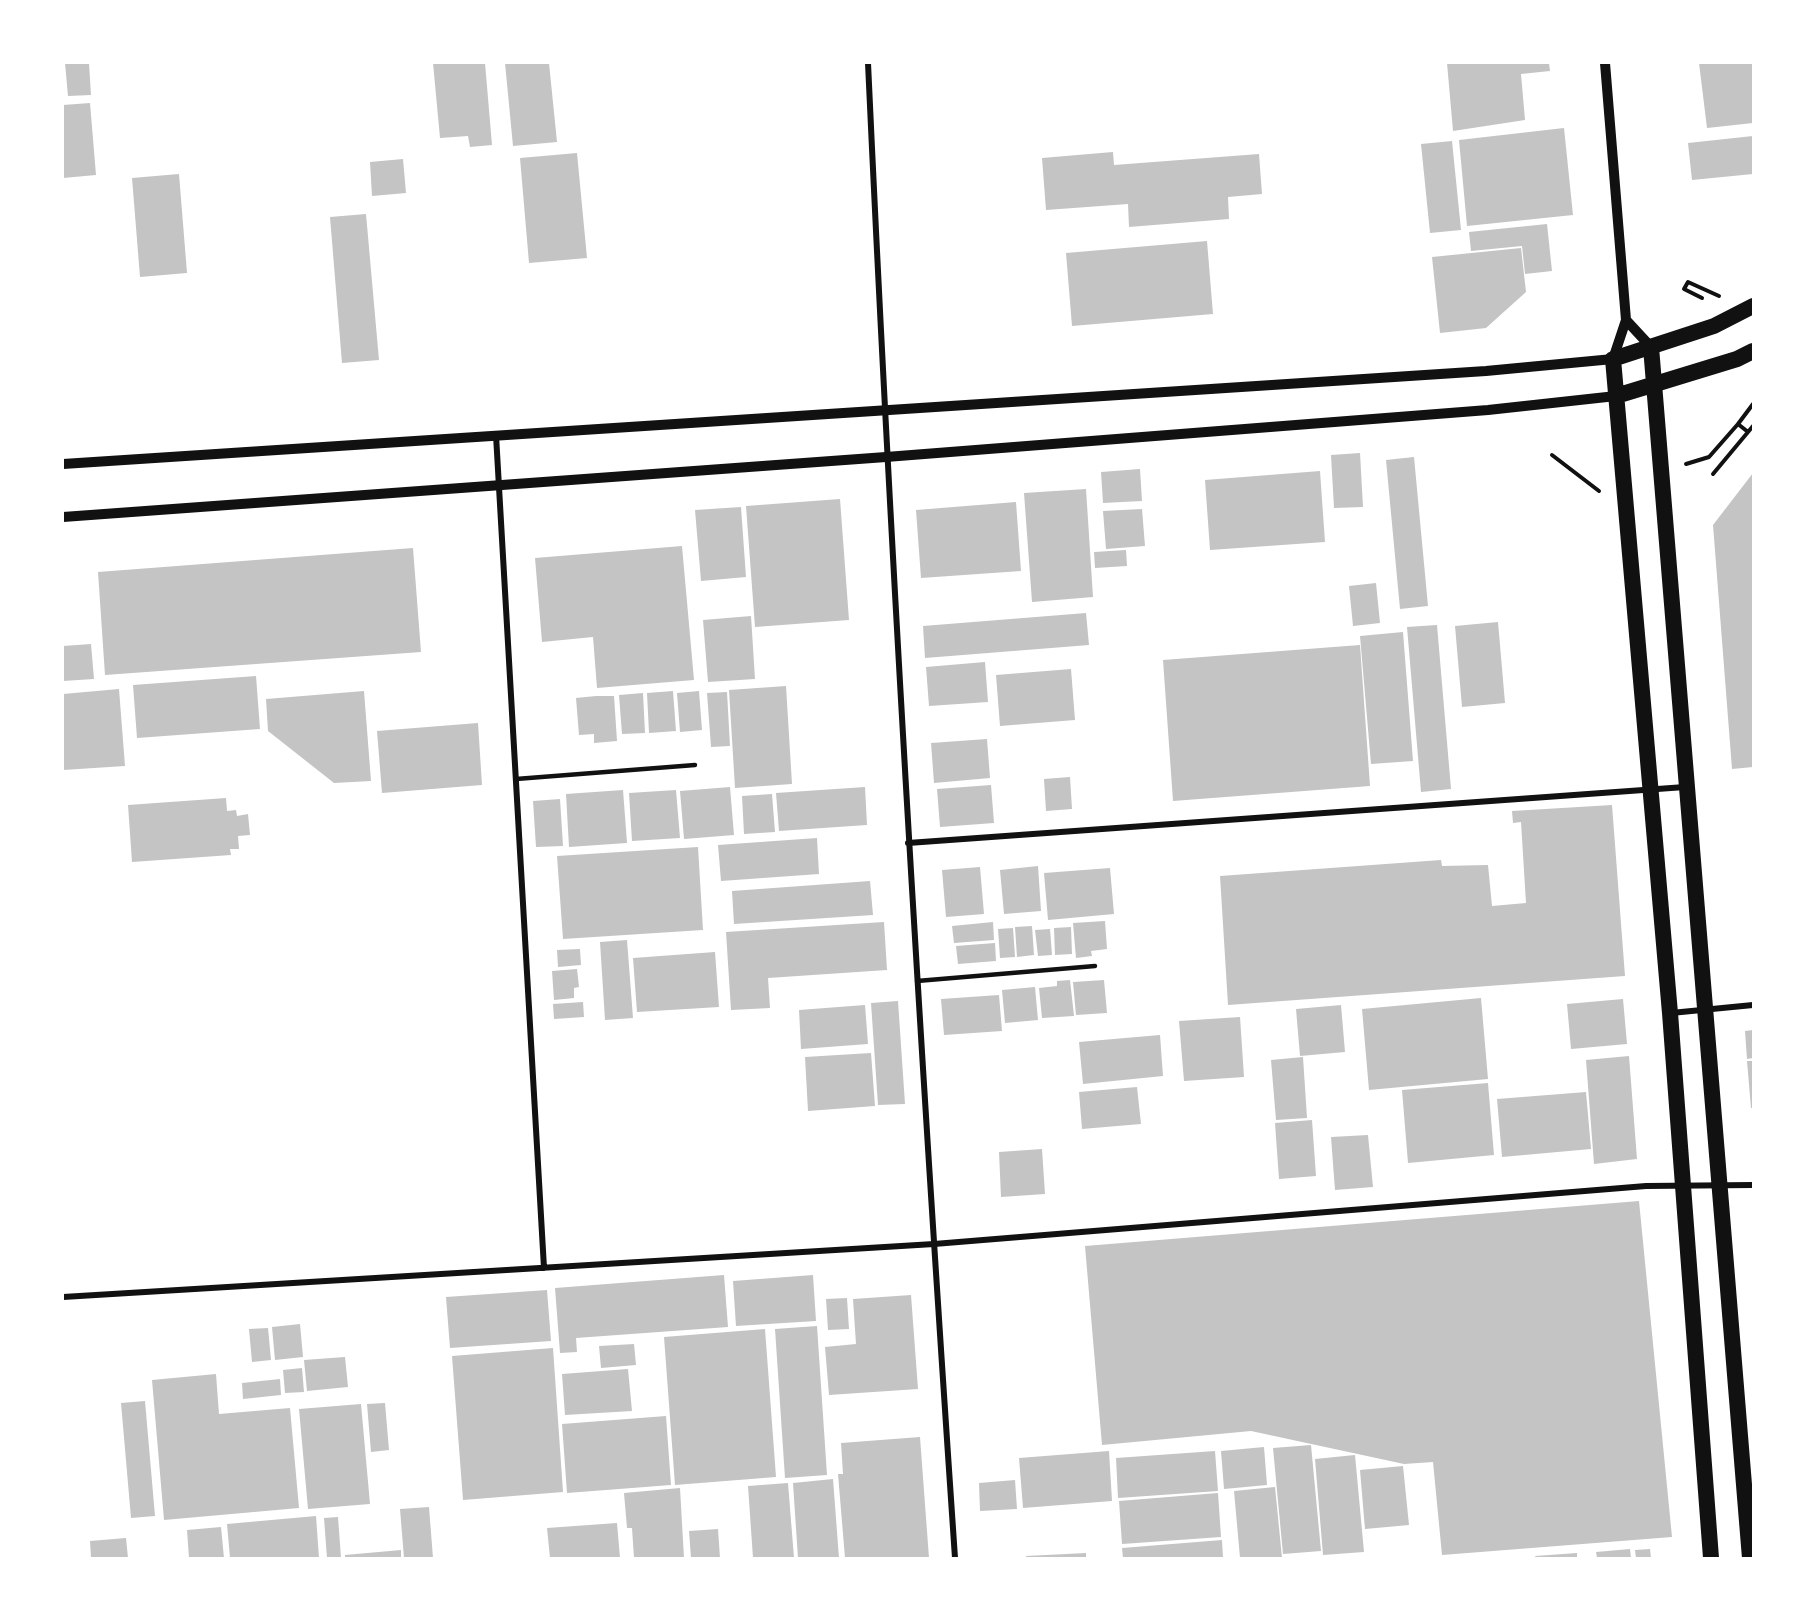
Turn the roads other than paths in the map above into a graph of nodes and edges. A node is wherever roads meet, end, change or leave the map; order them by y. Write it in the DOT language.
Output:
graph roads {
  1 [pos="868,63"];
  2 [pos="1605,63"];
  3 [pos="1753,306"];
  4 [pos="1626,320"];
  5 [pos="1651,347"];
  6 [pos="1753,351"];
  7 [pos="1613,359"];
  8 [pos="1654,384"];
  9 [pos="1616,396"];
  10 [pos="884,409"];
  11 [pos="496,435"];
  12 [pos="886,457"];
  13 [pos="63,464"];
  14 [pos="497,486"];
  15 [pos="63,517"];
  16 [pos="695,765"];
  17 [pos="516,779"];
  18 [pos="1686,786"];
  19 [pos="1650,789"];
  20 [pos="908,843"];
  21 [pos="1095,966"];
  22 [pos="917,981"];
  23 [pos="1753,1005"];
  24 [pos="1705,1010"];
  25 [pos="1670,1013"];
  26 [pos="1753,1185"];
  27 [pos="1683,1186"];
  28 [pos="1719,1186"];
  29 [pos="934,1244"];
  30 [pos="544,1268"];
  31 [pos="63,1297"];
  32 [pos="955,1558"];
  33 [pos="1711,1558"];
  34 [pos="1750,1558"];
  1 -- 10 [label="street"];
  2 -- 4 [label="street"];
  3 -- 5 [label="highway"];
  4 -- 5 [label="street"];
  4 -- 7 [label="street"];
  5 -- 7 [label="highway"];
  5 -- 8 [label="highway"];
  6 -- 8 [label="highway"];
  7 -- 9 [label="highway"];
  7 -- 10 [label="street"];
  8 -- 9 [label="highway"];
  8 -- 18 [label="highway"];
  9 -- 12 [label="street"];
  9 -- 19 [label="highway"];
  10 -- 11 [label="street"];
  10 -- 12 [label="street"];
  11 -- 13 [label="street"];
  11 -- 14 [label="street"];
  12 -- 14 [label="street"];
  12 -- 20 [label="street"];
  14 -- 15 [label="street"];
  14 -- 17 [label="street"];
  16 -- 17 [label="lane"];
  17 -- 30 [label="street"];
  18 -- 19 [label="street"];
  18 -- 24 [label="highway"];
  19 -- 20 [label="street"];
  19 -- 25 [label="highway"];
  20 -- 22 [label="street"];
  21 -- 22 [label="lane"];
  22 -- 29 [label="street"];
  23 -- 24 [label="street"];
  24 -- 25 [label="street"];
  24 -- 28 [label="highway"];
  25 -- 27 [label="highway"];
  26 -- 28 [label="street"];
  27 -- 28 [label="street"];
  27 -- 29 [label="street"];
  27 -- 33 [label="highway"];
  28 -- 34 [label="highway"];
  29 -- 30 [label="street"];
  29 -- 32 [label="street"];
  30 -- 31 [label="street"];
}
